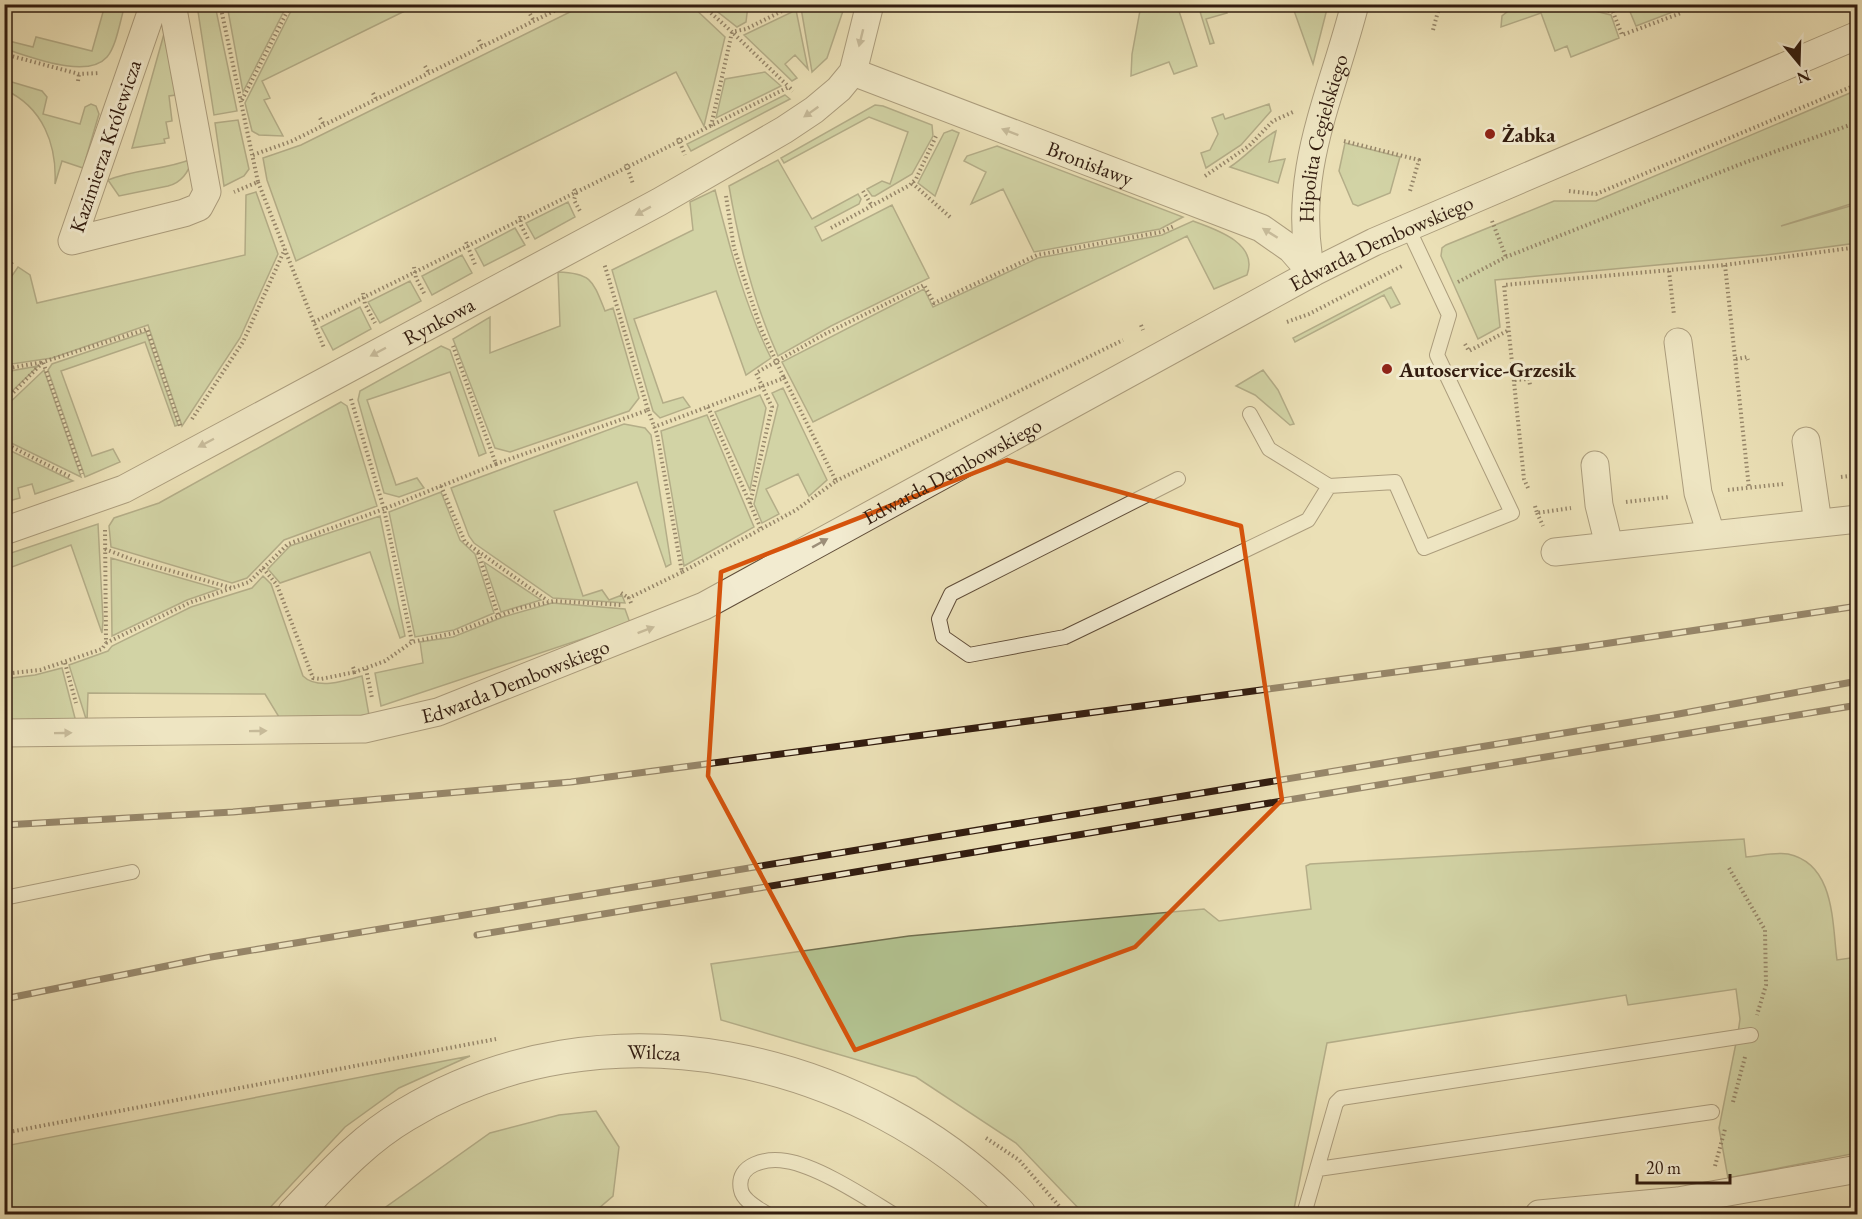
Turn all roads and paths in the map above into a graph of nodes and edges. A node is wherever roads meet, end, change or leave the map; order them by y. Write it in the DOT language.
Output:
graph roads {
  1 [pos="154,4"];
  2 [pos="172,4"];
  3 [pos="220,4"];
  4 [pos="291,4"];
  5 [pos="568,4"];
  6 [pos="701,4"];
  7 [pos="796,4"];
  8 [pos="870,4"];
  9 [pos="1355,4"];
  10 [pos="1440,4"];
  11 [pos="1582,4"];
  12 [pos="1683,4"];
  13 [pos="530,14"];
  14 [pos="534,21"];
  15 [pos="1433,30"];
  16 [pos="732,32"];
  17 [pos="1629,32"];
  18 [pos="1857,35"];
  19 [pos="479,40"];
  20 [pos="1632,40"];
  21 [pos="482,47"];
  22 [pos="4,54"];
  23 [pos="425,66"];
  24 [pos="108,68"];
  25 [pos="853,72"];
  26 [pos="429,73"];
  27 [pos="79,74"];
  28 [pos="78,81"];
  29 [pos="1857,84"];
  30 [pos="789,87"];
  31 [pos="373,93"];
  32 [pos="798,95"];
  33 [pos="376,99"];
  34 [pos="242,101"];
  35 [pos="1299,109"];
  36 [pos="320,118"];
  37 [pos="1857,122"];
  38 [pos="324,125"];
  39 [pos="711,126"];
  40 [pos="938,132"];
  41 [pos="1340,140"];
  42 [pos="254,155"];
  43 [pos="627,165"];
  44 [pos="258,182"];
  45 [pos="1197,182"];
  46 [pos="912,183"];
  47 [pos="724,184"];
  48 [pos="634,188"];
  49 [pos="1564,190"];
  50 [pos="575,191"];
  51 [pos="863,191"];
  52 [pos="1410,191"];
  53 [pos="207,192"];
  54 [pos="872,206"];
  55 [pos="1502,216"];
  56 [pos="950,217"];
  57 [pos="521,218"];
  58 [pos="1491,219"];
  59 [pos="1481,225"];
  60 [pos="589,226"];
  61 [pos="831,228"];
  62 [pos="1408,228"];
  63 [pos="1161,232"];
  64 [pos="467,244"];
  65 [pos="531,244"];
  66 [pos="1857,247"];
  67 [pos="285,249"];
  68 [pos="1421,256"];
  69 [pos="1506,257"];
  70 [pos="12,262"];
  71 [pos="1725,265"];
  72 [pos="415,270"];
  73 [pos="1669,271"];
  74 [pos="480,273"];
  75 [pos="1312,273"];
  76 [pos="4,274"];
  77 [pos="1439,293"];
  78 [pos="364,295"];
  79 [pos="428,301"];
  80 [pos="314,322"];
  81 [pos="1283,323"];
  82 [pos="1141,325"];
  83 [pos="1154,325"];
  84 [pos="378,329"];
  85 [pos="1143,330"];
  86 [pos="1509,330"];
  87 [pos="1134,335"];
  88 [pos="450,337"];
  89 [pos="1125,339"];
  90 [pos="1678,342"];
  91 [pos="1468,351"];
  92 [pos="1086,352"];
  93 [pos="1089,357"];
  94 [pos="1736,359"];
  95 [pos="776,360"];
  96 [pos="1748,360"];
  97 [pos="44,362"];
  98 [pos="4,369"];
  99 [pos="1034,377"];
  100 [pos="784,378"];
  101 [pos="1515,380"];
  102 [pos="1037,382"];
  103 [pos="342,384"];
  104 [pos="1530,385"];
  105 [pos="763,386"];
  106 [pos="4,402"];
  107 [pos="702,402"];
  108 [pos="982,403"];
  109 [pos="706,407"];
  110 [pos="985,408"];
  111 [pos="648,410"];
  112 [pos="1250,414"];
  113 [pos="654,427"];
  114 [pos="1806,441"];
  115 [pos="4,443"];
  116 [pos="496,464"];
  117 [pos="1595,465"];
  118 [pos="1857,476"];
  119 [pos="1178,478"];
  120 [pos="836,481"];
  121 [pos="1812,481"];
  122 [pos="438,485"];
  123 [pos="1329,486"];
  124 [pos="1749,488"];
  125 [pos="1529,490"];
  126 [pos="1698,493"];
  127 [pos="1533,501"];
  128 [pos="750,504"];
  129 [pos="1599,505"];
  130 [pos="384,509"];
  131 [pos="105,516"];
  132 [pos="1857,519"];
  133 [pos="1818,523"];
  134 [pos="761,529"];
  135 [pos="4,531"];
  136 [pos="1711,534"];
  137 [pos="1609,545"];
  138 [pos="105,549"];
  139 [pos="478,552"];
  140 [pos="1555,552"];
  141 [pos="263,568"];
  142 [pos="233,588"];
  143 [pos="621,593"];
  144 [pos="629,597"];
  145 [pos="549,601"];
  146 [pos="632,606"];
  147 [pos="498,615"];
  148 [pos="412,642"];
  149 [pos="106,643"];
  150 [pos="61,663"];
  151 [pos="352,667"];
  152 [pos="366,669"];
  153 [pos="355,672"];
  154 [pos="4,674"];
  155 [pos="368,678"];
  156 [pos="4,733"];
  157 [pos="85,733"];
  158 [pos="132,872"];
  159 [pos="4,898"];
  160 [pos="1751,1035"];
  161 [pos="1712,1112"];
  162 [pos="1318,1169"];
  163 [pos="1857,1169"];
  164 [pos="294,1215"];
  165 [pos="767,1215"];
  166 [pos="892,1215"];
  167 [pos="1019,1215"];
  168 [pos="1304,1215"];
  169 [pos="1539,1215"];
  1 -- 53 [label="street, Kazimierza Królewicza"];
  2 -- 53 [label="street"];
  3 -- 34 [label="path"];
  4 -- 34 [label="path"];
  5 -- 14 [label="path"];
  6 -- 16 [label="path"];
  7 -- 16 [label="path"];
  8 -- 25 [label="street, one-way"];
  9 -- 75 [label="street, Hipolita Cegielskiego"];
  10 -- 15 [label="path"];
  11 -- 17 [label="path"];
  12 -- 17 [label="path"];
  13 -- 14 [label="path"];
  14 -- 21 [label="path"];
  16 -- 30 [label="path"];
  16 -- 39 [label="path"];
  17 -- 20 [label="path"];
  18 -- 62 [label="street, Edwarda Dembowskiego"];
  19 -- 21 [label="path"];
  21 -- 26 [label="path"];
  22 -- 27 [label="path"];
  23 -- 26 [label="path"];
  24 -- 27 [label="path"];
  25 -- 60 [label="street, Rynkowa, one-way"];
  75 -- 25 [label="street, Bronisławy, one-way"];
  26 -- 33 [label="path"];
  27 -- 28 [label="path"];
  29 -- 49 [label="path"];
  30 -- 32 [label="path"];
  30 -- 39 [label="path"];
  31 -- 33 [label="path"];
  33 -- 38 [label="path"];
  34 -- 42 [label="path"];
  35 -- 45 [label="path"];
  36 -- 38 [label="path"];
  37 -- 69 [label="path"];
  38 -- 42 [label="path"];
  39 -- 43 [label="path"];
  40 -- 46 [label="path"];
  41 -- 52 [label="path"];
  42 -- 44 [label="path"];
  43 -- 48 [label="path"];
  43 -- 50 [label="path"];
  44 -- 53 [label="path"];
  44 -- 67 [label="path"];
  46 -- 54 [label="path"];
  46 -- 56 [label="path"];
  47 -- 95 [label="path"];
  50 -- 57 [label="path"];
  50 -- 60 [label="path"];
  51 -- 54 [label="path"];
  54 -- 61 [label="path"];
  55 -- 58 [label="path"];
  57 -- 64 [label="path"];
  57 -- 65 [label="path"];
  58 -- 59 [label="path"];
  58 -- 69 [label="path"];
  60 -- 103 [label="street, Rynkowa, one-way"];
  60 -- 111 [label="path"];
  62 -- 68 [label="lane"];
  62 -- 75 [label="street, Edwarda Dembowskiego"];
  63 -- 95 [label="path"];
  64 -- 72 [label="path"];
  64 -- 74 [label="path"];
  66 -- 71 [label="path"];
  67 -- 80 [label="path"];
  67 -- 97 [label="path"];
  68 -- 77 [label="lane"];
  68 -- 81 [label="path"];
  69 -- 77 [label="path"];
  70 -- 76 [label="path"];
  71 -- 73 [label="path"];
  71 -- 94 [label="path"];
  72 -- 78 [label="path"];
  72 -- 79 [label="path"];
  73 -- 86 [label="path"];
  73 -- 90 [label="path"];
  157 -- 75 [label="street, Edwarda Dembowskiego, one-way"];
  77 -- 123 [label="lane"];
  78 -- 80 [label="path"];
  78 -- 84 [label="path"];
  80 -- 103 [label="path"];
  82 -- 85 [label="path"];
  83 -- 85 [label="path"];
  85 -- 87 [label="path"];
  86 -- 91 [label="path"];
  86 -- 101 [label="path"];
  88 -- 116 [label="path"];
  89 -- 93 [label="path"];
  90 -- 126 [label="street"];
  92 -- 93 [label="path"];
  93 -- 102 [label="path"];
  94 -- 96 [label="path"];
  94 -- 124 [label="path"];
  95 -- 100 [label="path"];
  95 -- 105 [label="path"];
  97 -- 98 [label="path"];
  97 -- 106 [label="path"];
  97 -- 115 [label="path"];
  99 -- 102 [label="path"];
  100 -- 105 [label="path"];
  100 -- 120 [label="path"];
  101 -- 104 [label="path"];
  101 -- 125 [label="path"];
  102 -- 110 [label="path"];
  103 -- 130 [label="path"];
  103 -- 135 [label="street, Rynkowa, one-way"];
  105 -- 109 [label="path"];
  105 -- 128 [label="path"];
  107 -- 109 [label="path"];
  108 -- 110 [label="path"];
  109 -- 113 [label="path"];
  109 -- 128 [label="path"];
  110 -- 120 [label="path"];
  111 -- 113 [label="path"];
  111 -- 116 [label="path"];
  112 -- 123 [label="lane"];
  113 -- 134 [label="path"];
  114 -- 121 [label="street"];
  116 -- 122 [label="path"];
  117 -- 129 [label="street"];
  118 -- 121 [label="path"];
  119 -- 123 [label="lane"];
  120 -- 134 [label="path"];
  121 -- 124 [label="path"];
  121 -- 133 [label="street"];
  122 -- 130 [label="path"];
  122 -- 139 [label="path"];
  124 -- 126 [label="path"];
  126 -- 129 [label="path"];
  126 -- 136 [label="street"];
  127 -- 129 [label="path"];
  128 -- 134 [label="path"];
  129 -- 137 [label="street"];
  130 -- 141 [label="path"];
  130 -- 148 [label="path"];
  131 -- 138 [label="path"];
  132 -- 133 [label="street"];
  133 -- 136 [label="street"];
  136 -- 137 [label="street"];
  137 -- 140 [label="street"];
  138 -- 142 [label="path"];
  138 -- 149 [label="path"];
  139 -- 145 [label="path"];
  139 -- 147 [label="path"];
  141 -- 142 [label="path"];
  141 -- 153 [label="path"];
  142 -- 149 [label="path"];
  143 -- 144 [label="path"];
  145 -- 146 [label="path"];
  145 -- 147 [label="path"];
  147 -- 148 [label="path"];
  148 -- 152 [label="path"];
  149 -- 150 [label="path"];
  150 -- 154 [label="path"];
  150 -- 157 [label="path"];
  151 -- 153 [label="path"];
  152 -- 153 [label="path"];
  152 -- 155 [label="path"];
  156 -- 157 [label="street, Edwarda Dembowskiego, one-way"];
  158 -- 159 [label="lane"];
  160 -- 162 [label="lane"];
  161 -- 162 [label="lane"];
  162 -- 168 [label="lane"];
  163 -- 169 [label="street"];
  164 -- 167 [label="street, Wilcza"];
  165 -- 166 [label="lane"];
}
